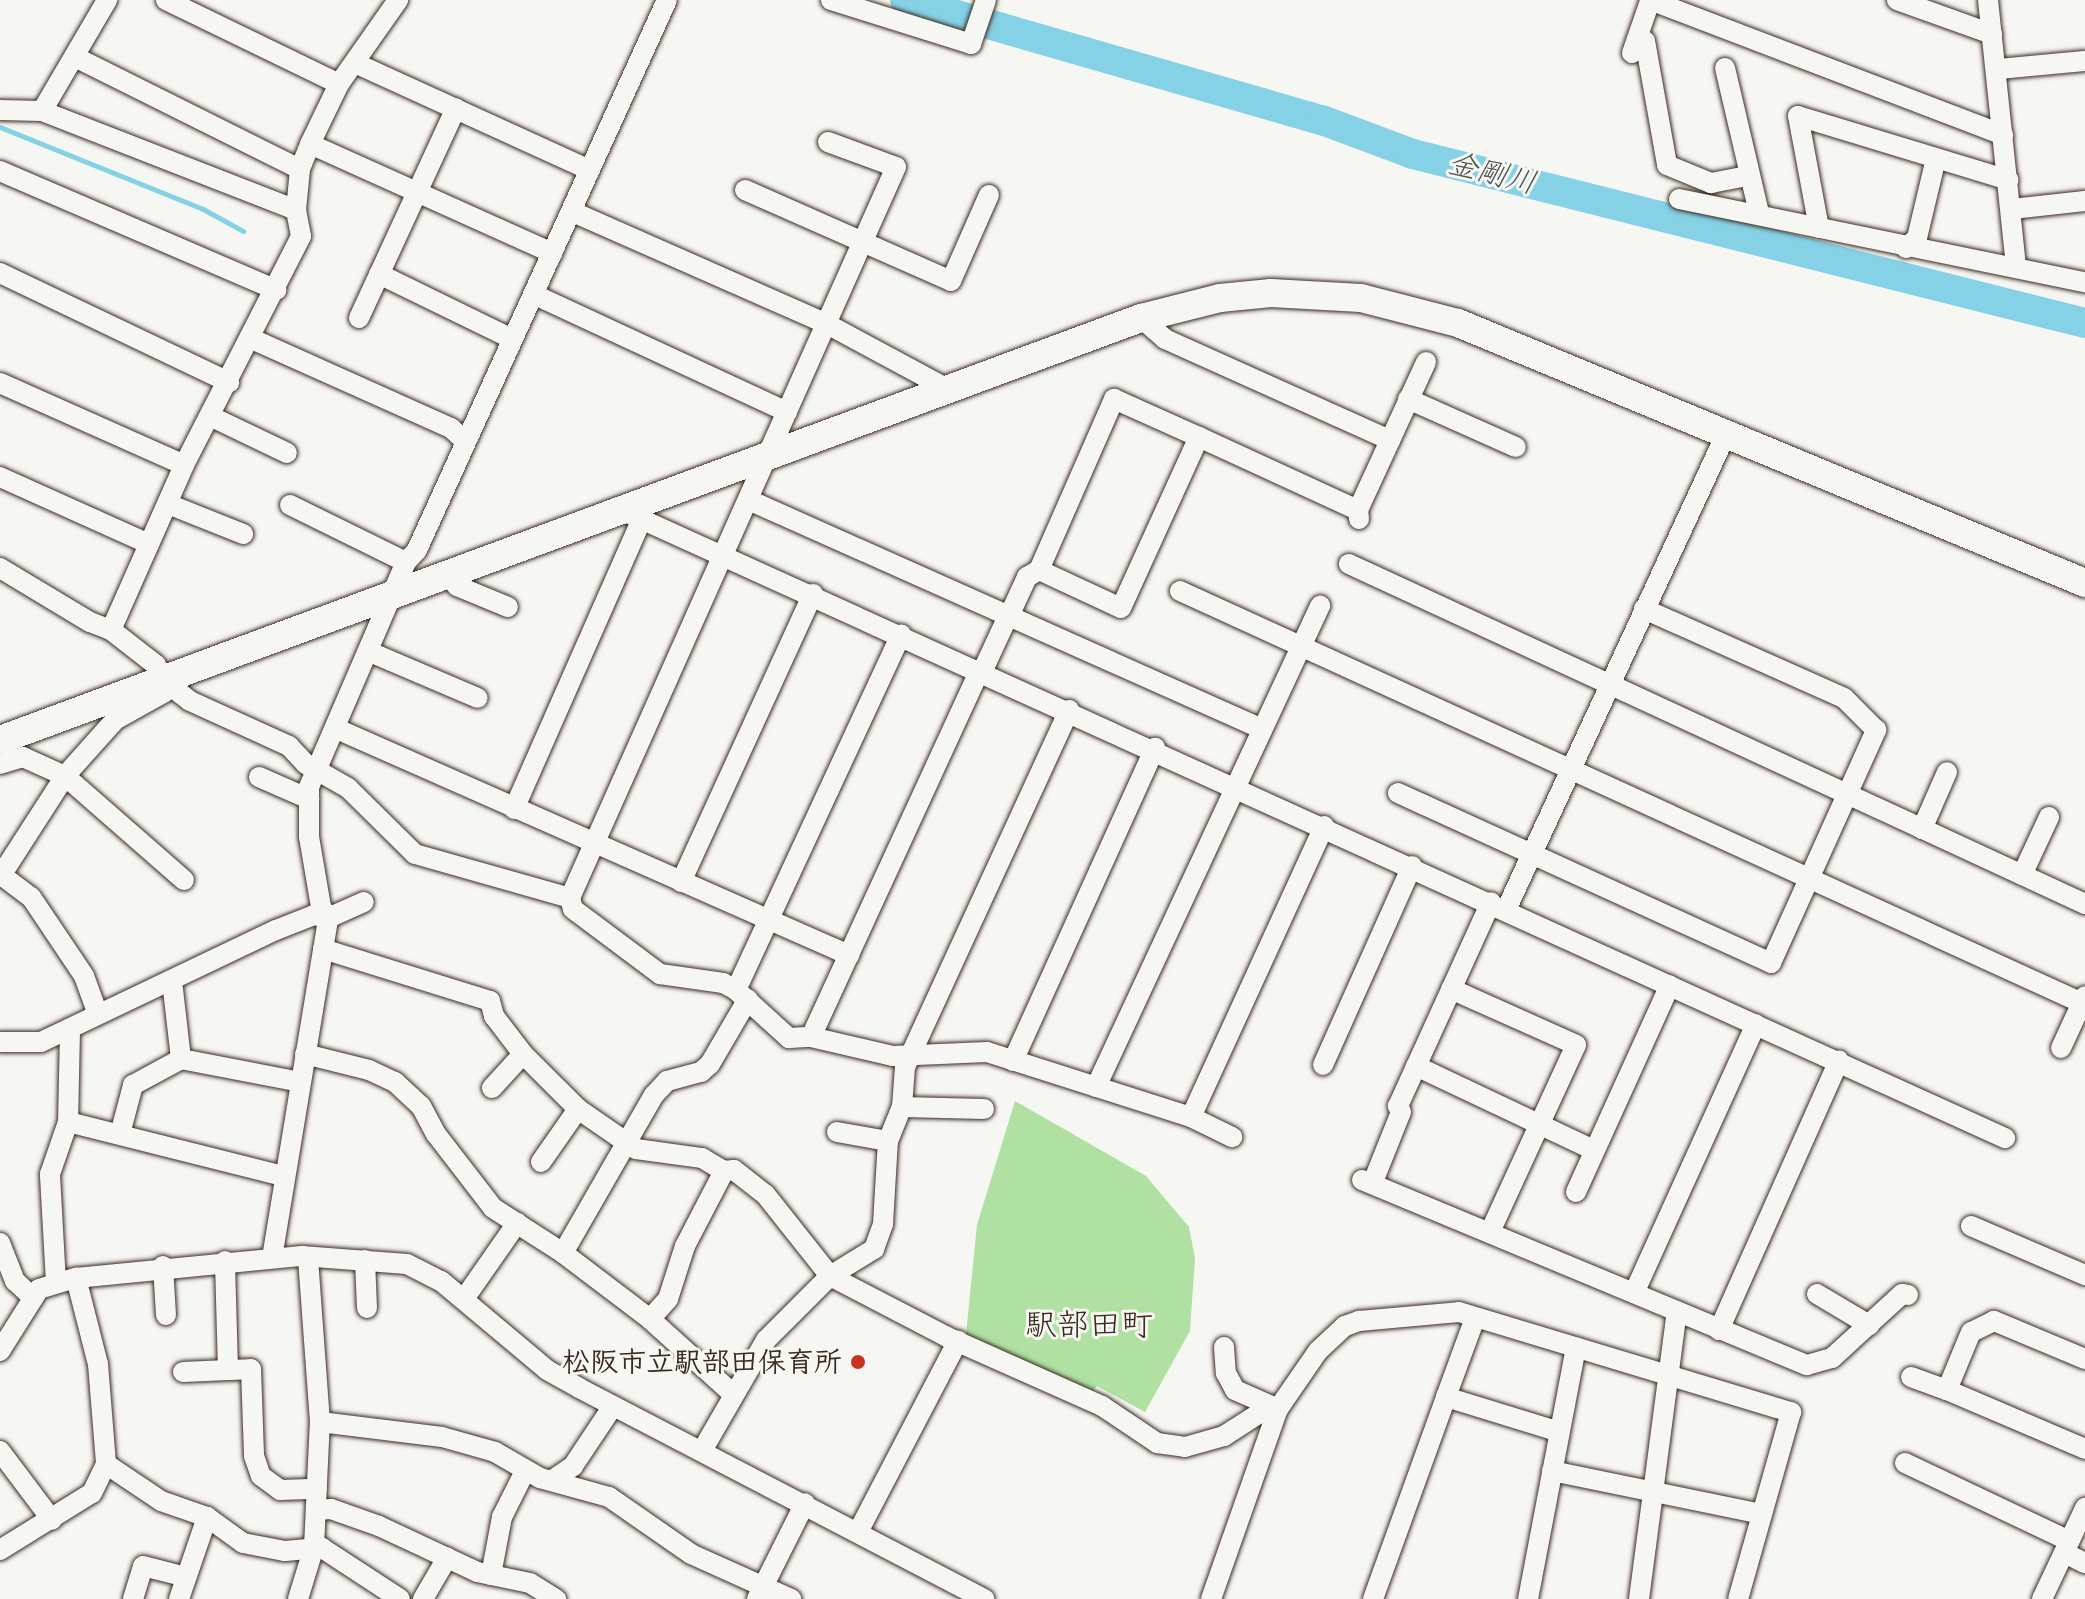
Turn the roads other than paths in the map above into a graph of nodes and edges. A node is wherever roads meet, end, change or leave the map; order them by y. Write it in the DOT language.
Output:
graph roads {
  1 [pos="107,0"];
  2 [pos="166,0"];
  3 [pos="398,0"];
  4 [pos="667,0"];
  5 [pos="831,0"];
  6 [pos="986,0"];
  7 [pos="1897,0"];
  8 [pos="1988,0"];
  9 [pos="1650,1"];
  10 [pos="1992,34"];
  11 [pos="1645,41"];
  12 [pos="77,58"];
  13 [pos="2085,61"];
  14 [pos="355,63"];
  15 [pos="1725,68"];
  16 [pos="1998,69"];
  17 [pos="339,84"];
  18 [pos="456,108"];
  19 [pos="0,110"];
  20 [pos="42,111"];
  21 [pos="1643,114"];
  22 [pos="2003,135"];
  23 [pos="828,142"];
  24 [pos="310,144"];
  25 [pos="1936,158"];
  26 [pos="300,169"];
  27 [pos="588,169"];
  28 [pos="0,171"];
  29 [pos="1748,176"];
  30 [pos="2008,180"];
  31 [pos="745,190"];
  32 [pos="415,195"];
  33 [pos="989,195"];
  34 [pos="1679,199"];
  35 [pos="2085,201"];
  36 [pos="2012,209"];
  37 [pos="296,210"];
  38 [pos="573,212"];
  39 [pos="1759,213"];
  40 [pos="1819,228"];
  41 [pos="863,244"];
  42 [pos="1906,248"];
  43 [pos="553,253"];
  44 [pos="2016,268"];
  45 [pos="0,273"];
  46 [pos="379,274"];
  47 [pos="2085,282"];
  48 [pos="276,290"];
  49 [pos="535,295"];
  50 [pos="359,318"];
  51 [pos="1141,318"];
  52 [pos="827,324"];
  53 [pos="252,339"];
  54 [pos="512,339"];
  55 [pos="1426,362"];
  56 [pos="229,382"];
  57 [pos="0,383"];
  58 [pos="946,388"];
  59 [pos="1408,399"];
  60 [pos="787,412"];
  61 [pos="212,417"];
  62 [pos="1726,434"];
  63 [pos="1199,437"];
  64 [pos="463,439"];
  65 [pos="1390,440"];
  66 [pos="1516,447"];
  67 [pos="287,453"];
  68 [pos="768,455"];
  69 [pos="184,465"];
  70 [pos="0,477"];
  71 [pos="751,501"];
  72 [pos="168,504"];
  73 [pos="290,505"];
  74 [pos="632,514"];
  75 [pos="243,534"];
  76 [pos="147,543"];
  77 [pos="725,556"];
  78 [pos="406,562"];
  79 [pos="1349,564"];
  80 [pos="0,568"];
  81 [pos="1039,570"];
  82 [pos="450,575"];
  83 [pos="2085,583"];
  84 [pos="1180,591"];
  85 [pos="813,594"];
  86 [pos="396,595"];
  87 [pos="1320,606"];
  88 [pos="508,607"];
  89 [pos="1644,609"];
  90 [pos="1010,614"];
  91 [pos="111,630"];
  92 [pos="901,634"];
  93 [pos="1298,645"];
  94 [pos="370,652"];
  95 [pos="981,670"];
  96 [pos="163,680"];
  97 [pos="1609,685"];
  98 [pos="478,698"];
  99 [pos="1069,710"];
  100 [pos="1260,728"];
  101 [pos="337,729"];
  102 [pos="0,740"];
  103 [pos="1155,748"];
  104 [pos="0,764"];
  105 [pos="316,767"];
  106 [pos="1570,770"];
  107 [pos="1947,772"];
  108 [pos="65,776"];
  109 [pos="259,777"];
  110 [pos="1234,785"];
  111 [pos="1398,793"];
  112 [pos="1847,795"];
  113 [pos="309,799"];
  114 [pos="514,809"];
  115 [pos="2049,817"];
  116 [pos="1324,826"];
  117 [pos="1922,829"];
  118 [pos="594,843"];
  119 [pos="1533,854"];
  120 [pos="1412,866"];
  121 [pos="1,875"];
  122 [pos="2022,875"];
  123 [pos="1809,879"];
  124 [pos="184,880"];
  125 [pos="681,882"];
  126 [pos="570,898"];
  127 [pos="364,902"];
  128 [pos="2085,904"];
  129 [pos="1498,906"];
  130 [pos="328,918"];
  131 [pos="767,920"];
  132 [pos="323,949"];
  133 [pos="849,955"];
  134 [pos="172,981"];
  135 [pos="1670,985"];
  136 [pos="1451,989"];
  137 [pos="742,994"];
  138 [pos="2083,1000"];
  139 [pos="97,1012"];
  140 [pos="1756,1024"];
  141 [pos="70,1030"];
  142 [pos="811,1037"];
  143 [pos="0,1042"];
  144 [pos="2061,1048"];
  145 [pos="305,1054"];
  146 [pos="523,1054"];
  147 [pos="913,1055"];
  148 [pos="181,1059"];
  149 [pos="1013,1061"];
  150 [pos="1839,1061"];
  151 [pos="1323,1065"];
  152 [pos="1416,1066"];
  153 [pos="300,1082"];
  154 [pos="1096,1087"];
  155 [pos="492,1088"];
  156 [pos="902,1107"];
  157 [pos="578,1109"];
  158 [pos="984,1109"];
  159 [pos="1191,1117"];
  160 [pos="68,1122"];
  161 [pos="1539,1124"];
  162 [pos="837,1132"];
  163 [pos="120,1134"];
  164 [pos="1232,1137"];
  165 [pos="2005,1138"];
  166 [pos="888,1141"];
  167 [pos="626,1143"];
  168 [pos="1594,1150"];
  169 [pos="541,1162"];
  170 [pos="724,1171"];
  171 [pos="283,1176"];
  172 [pos="1576,1192"];
  173 [pos="517,1223"];
  174 [pos="1971,1226"];
  175 [pos="1490,1232"];
  176 [pos="0,1243"];
  177 [pos="563,1253"];
  178 [pos="272,1258"];
  179 [pos="308,1260"];
  180 [pos="365,1260"];
  181 [pos="225,1261"];
  182 [pos="163,1266"];
  183 [pos="2085,1275"];
  184 [pos="830,1276"];
  185 [pos="66,1281"];
  186 [pos="1634,1293"];
  187 [pos="1817,1294"];
  188 [pos="1908,1295"];
  189 [pos="33,1298"];
  190 [pos="464,1299"];
  191 [pos="367,1308"];
  192 [pos="1677,1311"];
  193 [pos="166,1315"];
  194 [pos="1475,1318"];
  195 [pos="650,1319"];
  196 [pos="1869,1325"];
  197 [pos="1719,1330"];
  198 [pos="958,1341"];
  199 [pos="1224,1347"];
  200 [pos="1576,1348"];
  201 [pos="0,1351"];
  202 [pos="2085,1359"];
  203 [pos="228,1370"];
  204 [pos="183,1372"];
  205 [pos="1669,1377"];
  206 [pos="1911,1377"];
  207 [pos="1947,1390"];
  208 [pos="734,1395"];
  209 [pos="1446,1397"];
  210 [pos="613,1406"];
  211 [pos="1278,1409"];
  212 [pos="320,1422"];
  213 [pos="1560,1432"];
  214 [pos="703,1449"];
  215 [pos="2085,1449"];
  216 [pos="0,1451"];
  217 [pos="1905,1463"];
  218 [pos="106,1464"];
  219 [pos="573,1466"];
  220 [pos="525,1471"];
  221 [pos="1552,1471"];
  222 [pos="554,1479"];
  223 [pos="580,1486"];
  224 [pos="317,1489"];
  225 [pos="1653,1492"];
  226 [pos="805,1503"];
  227 [pos="2085,1508"];
  228 [pos="316,1510"];
  229 [pos="1762,1514"];
  230 [pos="207,1517"];
  231 [pos="52,1520"];
  232 [pos="858,1532"];
  233 [pos="314,1547"];
  234 [pos="2067,1547"];
  235 [pos="0,1550"];
  236 [pos="447,1558"];
  237 [pos="2085,1563"];
  238 [pos="491,1575"];
  239 [pos="186,1577"];
  240 [pos="759,1593"];
  241 [pos="133,1599"];
  242 [pos="179,1599"];
  243 [pos="298,1599"];
  244 [pos="400,1599"];
  245 [pos="423,1599"];
  246 [pos="556,1599"];
  247 [pos="791,1599"];
  248 [pos="984,1599"];
  249 [pos="1211,1599"];
  250 [pos="1373,1599"];
  251 [pos="1528,1599"];
  252 [pos="1639,1599"];
  253 [pos="1738,1599"];
  254 [pos="2042,1599"];
  1 -- 12 [label="street"];
  2 -- 17 [label="street"];
  3 -- 14 [label="street"];
  4 -- 27 [label="street"];
  5 -- 6 [label="street"];
  7 -- 10 [label="street"];
  8 -- 10 [label="street"];
  9 -- 21 [label="street"];
  9 -- 22 [label="street"];
  10 -- 16 [label="street"];
  11 -- 29 [label="street"];
  12 -- 20 [label="street"];
  12 -- 26 [label="street"];
  13 -- 16 [label="street"];
  14 -- 17 [label="street"];
  14 -- 18 [label="street"];
  15 -- 29 [label="street"];
  16 -- 22 [label="street"];
  17 -- 24 [label="street"];
  18 -- 27 [label="street"];
  18 -- 32 [label="street"];
  19 -- 20 [label="street"];
  20 -- 37 [label="street"];
  22 -- 30 [label="street"];
  23 -- 41 [label="street"];
  24 -- 26 [label="street"];
  24 -- 32 [label="street"];
  25 -- 30 [label="street"];
  25 -- 40 [label="street"];
  25 -- 42 [label="street"];
  26 -- 37 [label="street"];
  27 -- 38 [label="street"];
  28 -- 48 [label="street"];
  29 -- 39 [label="street"];
  30 -- 36 [label="street"];
  31 -- 41 [label="street"];
  32 -- 43 [label="street"];
  32 -- 46 [label="street"];
  33 -- 41 [label="street"];
  34 -- 39 [label="street"];
  35 -- 36 [label="street"];
  36 -- 44 [label="street"];
  37 -- 48 [label="street"];
  38 -- 43 [label="street"];
  38 -- 52 [label="street"];
  39 -- 40 [label="street"];
  40 -- 42 [label="street"];
  41 -- 52 [label="street"];
  42 -- 44 [label="street"];
  43 -- 49 [label="street"];
  44 -- 47 [label="street"];
  45 -- 56 [label="street"];
  46 -- 50 [label="street"];
  46 -- 54 [label="street"];
  48 -- 53 [label="street"];
  49 -- 54 [label="street"];
  49 -- 60 [label="street"];
  51 -- 58 [label="street"];
  51 -- 62 [label="street"];
  51 -- 65 [label="street"];
  52 -- 58 [label="street"];
  52 -- 60 [label="street"];
  53 -- 56 [label="street"];
  53 -- 64 [label="street"];
  54 -- 64 [label="street"];
  55 -- 59 [label="street"];
  56 -- 61 [label="street"];
  57 -- 69 [label="street"];
  58 -- 68 [label="street"];
  59 -- 65 [label="street"];
  59 -- 66 [label="street"];
  60 -- 68 [label="street"];
  61 -- 67 [label="street"];
  61 -- 69 [label="street"];
  62 -- 83 [label="street"];
  62 -- 89 [label="street"];
  63 -- 65 [label="street"];
  63 -- 81 [label="street"];
  63 -- 81 [label="street"];
  64 -- 78 [label="street"];
  68 -- 71 [label="street"];
  68 -- 74 [label="street"];
  69 -- 72 [label="street"];
  70 -- 76 [label="street"];
  71 -- 77 [label="street"];
  71 -- 90 [label="street"];
  72 -- 75 [label="street"];
  72 -- 76 [label="street"];
  73 -- 78 [label="street"];
  74 -- 77 [label="street"];
  74 -- 82 [label="street"];
  74 -- 114 [label="street"];
  76 -- 91 [label="street"];
  77 -- 85 [label="street"];
  77 -- 118 [label="street"];
  78 -- 86 [label="street"];
  79 -- 97 [label="street"];
  80 -- 91 [label="street"];
  81 -- 90 [label="street"];
  82 -- 86 [label="street"];
  82 -- 88 [label="street"];
  84 -- 93 [label="street"];
  85 -- 92 [label="street"];
  85 -- 125 [label="street"];
  86 -- 94 [label="street"];
  86 -- 96 [label="street"];
  87 -- 93 [label="street"];
  89 -- 97 [label="street"];
  89 -- 112 [label="street"];
  90 -- 95 [label="street"];
  90 -- 100 [label="street"];
  91 -- 96 [label="street"];
  92 -- 95 [label="street"];
  92 -- 131 [label="street"];
  93 -- 100 [label="street"];
  93 -- 106 [label="street"];
  94 -- 98 [label="street"];
  94 -- 101 [label="street"];
  95 -- 99 [label="street"];
  95 -- 133 [label="street"];
  96 -- 102 [label="street"];
  96 -- 105 [label="street"];
  96 -- 108 [label="street"];
  97 -- 106 [label="street"];
  97 -- 112 [label="street"];
  99 -- 103 [label="street"];
  99 -- 147 [label="street"];
  100 -- 110 [label="street"];
  101 -- 105 [label="street"];
  101 -- 114 [label="street"];
  103 -- 110 [label="street"];
  103 -- 149 [label="street"];
  104 -- 108 [label="street"];
  105 -- 113 [label="street"];
  105 -- 126 [label="street"];
  106 -- 119 [label="street"];
  106 -- 123 [label="street"];
  107 -- 117 [label="street"];
  108 -- 121 [label="street"];
  108 -- 124 [label="street"];
  109 -- 113 [label="street"];
  110 -- 116 [label="street"];
  110 -- 154 [label="street"];
  111 -- 119 [label="street"];
  112 -- 117 [label="street"];
  112 -- 123 [label="street"];
  113 -- 130 [label="street"];
  114 -- 118 [label="street"];
  115 -- 122 [label="street"];
  116 -- 120 [label="street"];
  116 -- 159 [label="street"];
  117 -- 122 [label="street"];
  118 -- 125 [label="street"];
  118 -- 126 [label="street"];
  119 -- 123 [label="street"];
  119 -- 129 [label="street"];
  120 -- 129 [label="street"];
  120 -- 151 [label="street"];
  121 -- 139 [label="street"];
  122 -- 128 [label="street"];
  123 -- 138 [label="street"];
  125 -- 131 [label="street"];
  126 -- 137 [label="street"];
  127 -- 130 [label="street"];
  129 -- 135 [label="street"];
  129 -- 136 [label="street"];
  130 -- 132 [label="street"];
  130 -- 134 [label="street"];
  131 -- 133 [label="street"];
  131 -- 137 [label="street"];
  132 -- 145 [label="street"];
  132 -- 146 [label="street"];
  133 -- 142 [label="street"];
  134 -- 139 [label="street"];
  134 -- 148 [label="street"];
  135 -- 140 [label="street"];
  135 -- 168 [label="street"];
  136 -- 152 [label="street"];
  136 -- 161 [label="street"];
  137 -- 142 [label="street"];
  137 -- 167 [label="street"];
  138 -- 144 [label="street"];
  139 -- 141 [label="street"];
  140 -- 150 [label="street"];
  140 -- 186 [label="street"];
  141 -- 143 [label="street"];
  141 -- 160 [label="street"];
  142 -- 147 [label="street"];
  145 -- 153 [label="street"];
  145 -- 173 [label="street"];
  146 -- 155 [label="street"];
  146 -- 157 [label="street"];
  147 -- 149 [label="street"];
  147 -- 156 [label="street"];
  148 -- 153 [label="street"];
  148 -- 163 [label="street"];
  149 -- 154 [label="street"];
  150 -- 165 [label="street"];
  150 -- 197 [label="street"];
  152 -- 161 [label="street"];
  152 -- 175 [label="street"];
  153 -- 171 [label="street"];
  154 -- 159 [label="street"];
  156 -- 158 [label="street"];
  156 -- 166 [label="street"];
  157 -- 167 [label="street"];
  157 -- 169 [label="street"];
  159 -- 164 [label="street"];
  160 -- 163 [label="street"];
  160 -- 185 [label="street"];
  161 -- 168 [label="street"];
  161 -- 175 [label="street"];
  162 -- 166 [label="street"];
  163 -- 171 [label="street"];
  166 -- 184 [label="street"];
  167 -- 170 [label="street"];
  167 -- 177 [label="street"];
  168 -- 172 [label="street"];
  170 -- 184 [label="street"];
  170 -- 195 [label="street"];
  171 -- 178 [label="street"];
  173 -- 177 [label="street"];
  173 -- 190 [label="street"];
  174 -- 183 [label="street"];
  175 -- 186 [label="street"];
  176 -- 189 [label="street"];
  177 -- 195 [label="street"];
  178 -- 179 [label="street"];
  178 -- 181 [label="street"];
  179 -- 180 [label="street"];
  179 -- 212 [label="street"];
  180 -- 190 [label="street"];
  180 -- 191 [label="street"];
  181 -- 182 [label="street"];
  181 -- 203 [label="street"];
  182 -- 185 [label="street"];
  182 -- 193 [label="street"];
  184 -- 198 [label="street"];
  184 -- 208 [label="street"];
  185 -- 189 [label="street"];
  185 -- 218 [label="street"];
  186 -- 192 [label="street"];
  187 -- 196 [label="street"];
  188 -- 196 [label="street"];
  189 -- 201 [label="street"];
  190 -- 210 [label="street"];
  192 -- 197 [label="street"];
  192 -- 205 [label="street"];
  194 -- 200 [label="street"];
  194 -- 209 [label="street"];
  194 -- 211 [label="street"];
  195 -- 208 [label="street"];
  196 -- 197 [label="street"];
  198 -- 211 [label="street"];
  198 -- 232 [label="street"];
  199 -- 211 [label="street"];
  200 -- 205 [label="street"];
  200 -- 213 [label="street"];
  202 -- 207 [label="street"];
  203 -- 204 [label="street"];
  203 -- 224 [label="street"];
  205 -- 225 [label="street"];
  205 -- 229 [label="street"];
  206 -- 207 [label="street"];
  207 -- 215 [label="street"];
  208 -- 214 [label="street"];
  209 -- 213 [label="street"];
  209 -- 250 [label="street"];
  210 -- 214 [label="street"];
  210 -- 219 [label="street"];
  211 -- 249 [label="street"];
  212 -- 220 [label="street"];
  212 -- 224 [label="street"];
  213 -- 221 [label="street"];
  214 -- 226 [label="street"];
  216 -- 231 [label="street"];
  217 -- 234 [label="street"];
  218 -- 230 [label="street"];
  218 -- 231 [label="street"];
  219 -- 222 [label="street"];
  219 -- 223 [label="street"];
  220 -- 222 [label="street"];
  220 -- 238 [label="street"];
  221 -- 225 [label="street"];
  221 -- 251 [label="street"];
  222 -- 223 [label="street"];
  223 -- 240 [label="street"];
  224 -- 228 [label="street"];
  225 -- 229 [label="street"];
  225 -- 252 [label="street"];
  226 -- 232 [label="street"];
  226 -- 240 [label="street"];
  227 -- 234 [label="street"];
  228 -- 233 [label="street"];
  228 -- 236 [label="street"];
  229 -- 253 [label="street"];
  230 -- 233 [label="street"];
  230 -- 239 [label="street"];
  231 -- 235 [label="street"];
  232 -- 248 [label="street"];
  233 -- 243 [label="street"];
  233 -- 244 [label="street"];
  234 -- 237 [label="street"];
  234 -- 254 [label="street"];
  236 -- 238 [label="street"];
  236 -- 245 [label="street"];
  238 -- 246 [label="street"];
  239 -- 241 [label="street"];
  239 -- 242 [label="street"];
  240 -- 247 [label="street"];
}
